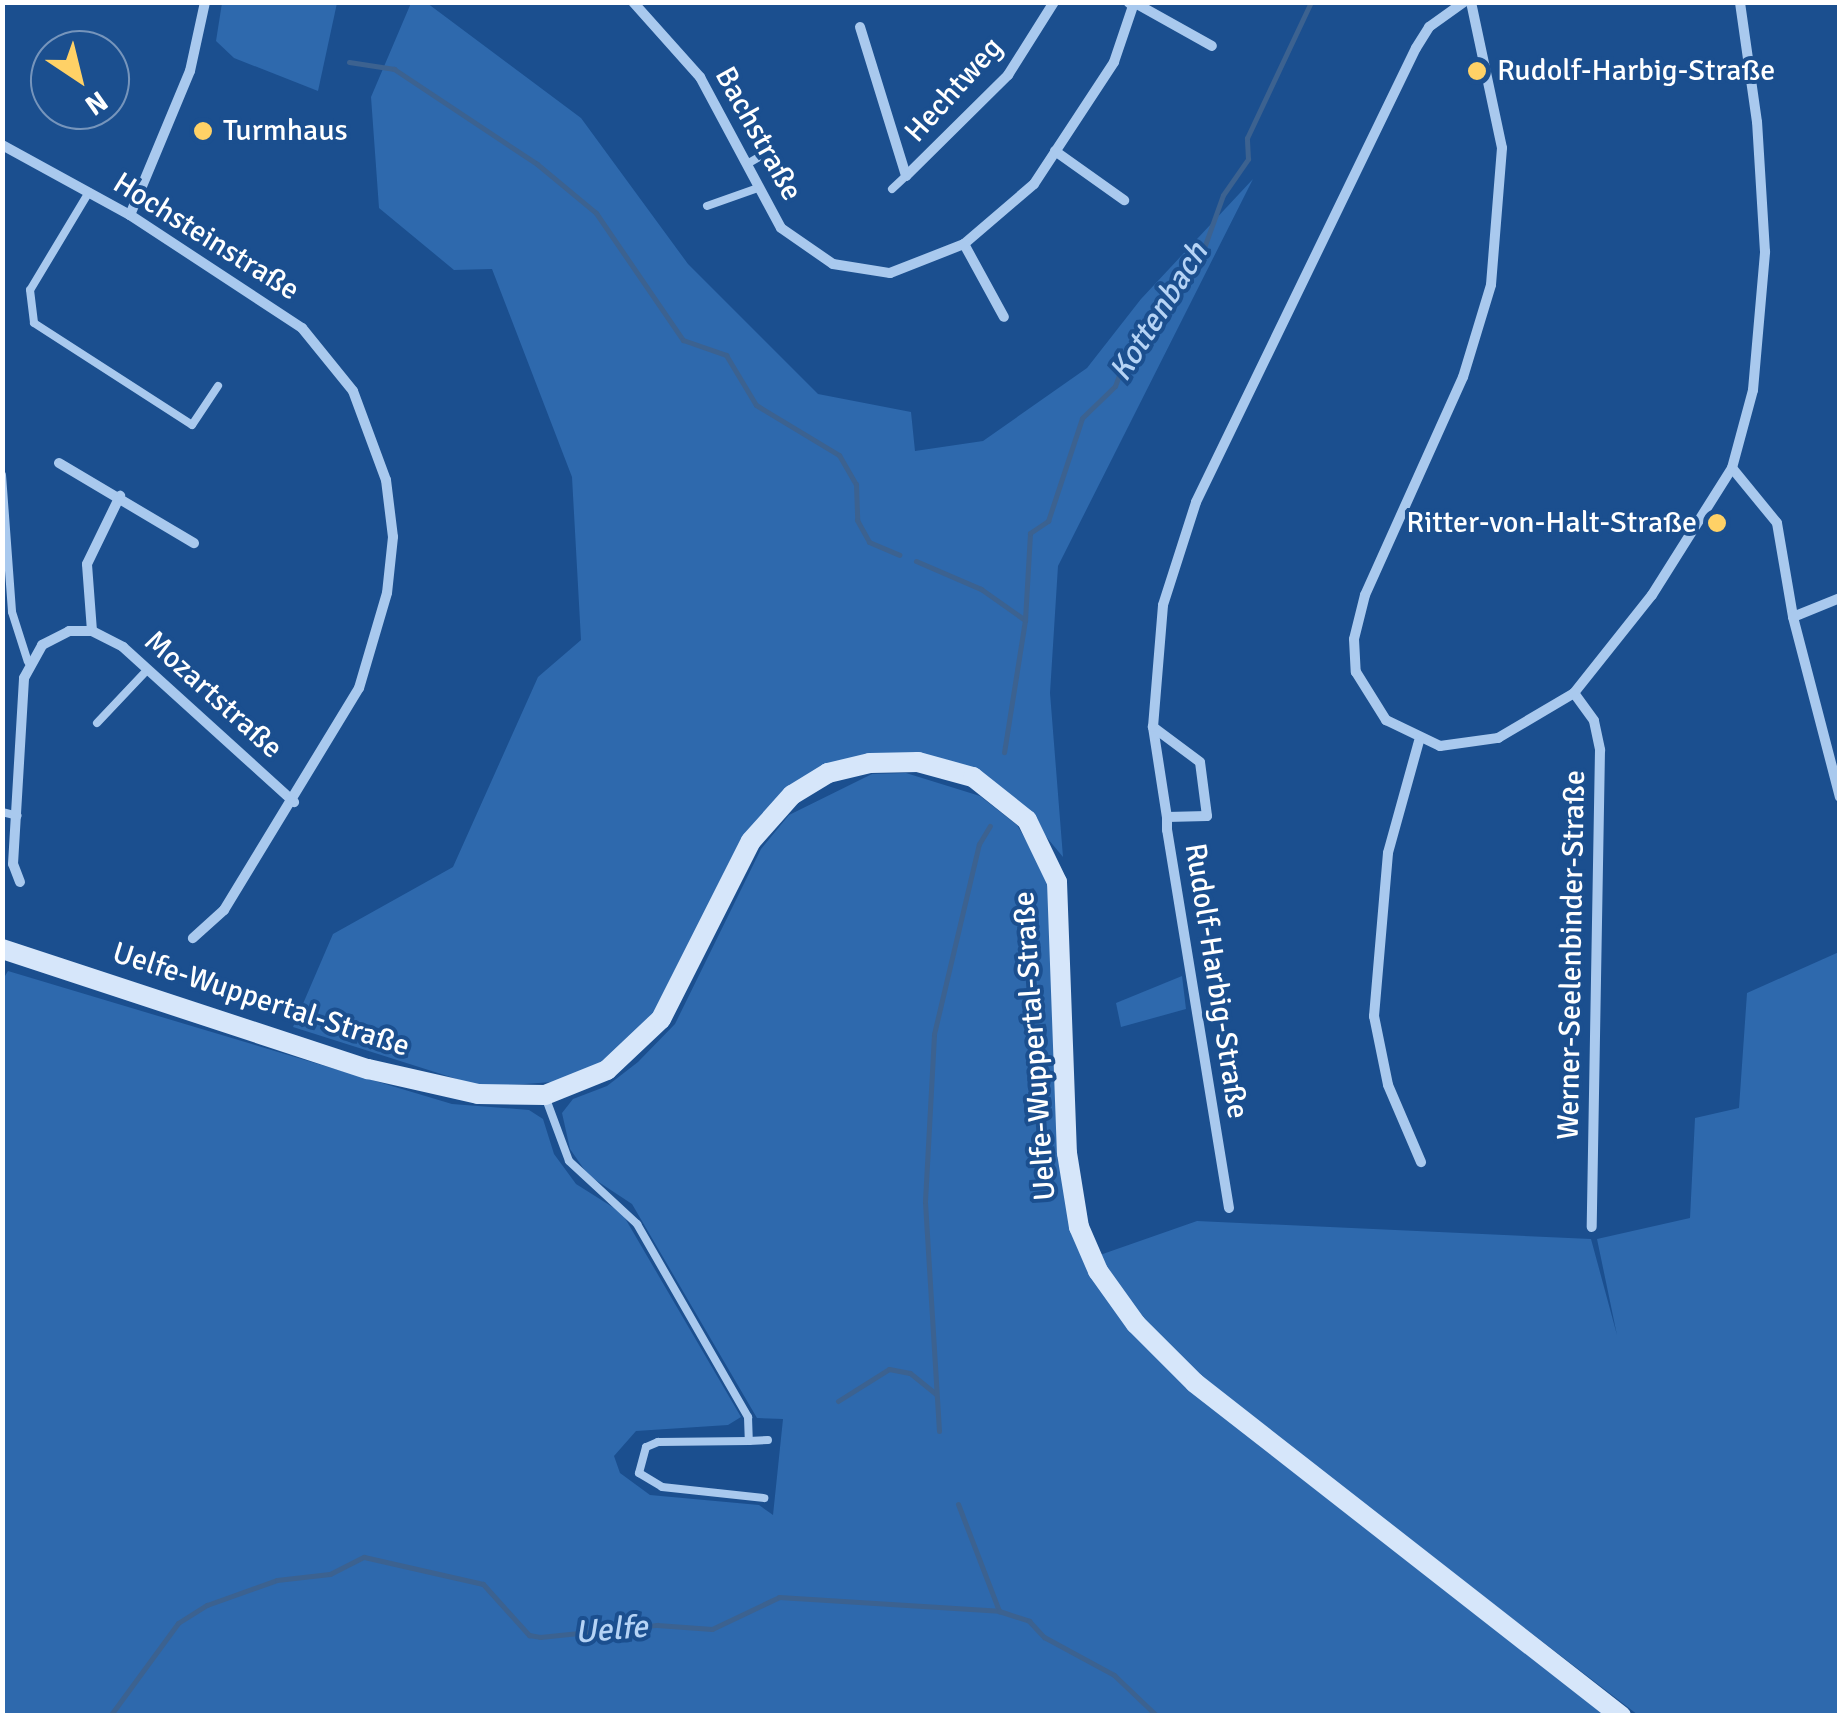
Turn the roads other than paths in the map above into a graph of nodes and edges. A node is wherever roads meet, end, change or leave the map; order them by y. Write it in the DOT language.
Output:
graph roads {
  1 [pos="205,2"];
  2 [pos="633,2"];
  3 [pos="1054,2"];
  4 [pos="1467,2"];
  5 [pos="1740,2"];
  6 [pos="1132,4"];
  7 [pos="860,26"];
  8 [pos="1212,46"];
  9 [pos="2,145"];
  10 [pos="1056,151"];
  11 [pos="761,156"];
  12 [pos="747,164"];
  13 [pos="906,176"];
  14 [pos="758,188"];
  15 [pos="892,189"];
  16 [pos="89,192"];
  17 [pos="1124,200"];
  18 [pos="707,206"];
  19 [pos="130,216"];
  20 [pos="964,244"];
  21 [pos="1004,317"];
  22 [pos="218,386"];
  23 [pos="59,464"];
  24 [pos="1732,468"];
  25 [pos="2,475"];
  26 [pos="120,496"];
  27 [pos="194,543"];
  28 [pos="1840,598"];
  29 [pos="1793,617"];
  30 [pos="92,631"];
  31 [pos="28,662"];
  32 [pos="148,669"];
  33 [pos="1574,693"];
  34 [pos="97,723"];
  35 [pos="1152,727"];
  36 [pos="1419,741"];
  37 [pos="1840,797"];
  38 [pos="294,802"];
  39 [pos="2,812"];
  40 [pos="18,816"];
  41 [pos="1167,817"];
  42 [pos="20,882"];
  43 [pos="193,938"];
  44 [pos="4,952"];
  45 [pos="545,1094"];
  46 [pos="1421,1162"];
  47 [pos="1229,1208"];
  48 [pos="1592,1227"];
  49 [pos="768,1440"];
  50 [pos="749,1441"];
  51 [pos="764,1498"];
  52 [pos="1621,1716"];
  1 -- 19 [label="street"];
  2 -- 12 [label="street, Bachstraße"];
  3 -- 13 [label="street, Hechtweg"];
  4 -- 35 [label="street"];
  4 -- 36 [label="street"];
  5 -- 24 [label="street"];
  6 -- 8 [label="street"];
  6 -- 10 [label="street, Bachstraße"];
  7 -- 13 [label="street, Hechtweg"];
  9 -- 16 [label="street, Hochsteinstraße"];
  10 -- 17 [label="street"];
  10 -- 20 [label="street, Bachstraße"];
  11 -- 12 [label="lane"];
  12 -- 14 [label="street, Bachstraße"];
  13 -- 15 [label="lane"];
  14 -- 18 [label="lane"];
  14 -- 20 [label="street, Bachstraße"];
  16 -- 19 [label="street, Hochsteinstraße"];
  16 -- 22 [label="lane"];
  19 -- 38 [label="street, Hochsteinstraße"];
  20 -- 21 [label="street"];
  23 -- 26 [label="street"];
  24 -- 29 [label="street"];
  24 -- 33 [label="street"];
  25 -- 31 [label="lane"];
  26 -- 27 [label="street"];
  26 -- 30 [label="street"];
  28 -- 29 [label="street"];
  29 -- 37 [label="street"];
  30 -- 31 [label="street"];
  30 -- 32 [label="street, Mozartstraße"];
  31 -- 40 [label="street"];
  32 -- 34 [label="lane"];
  32 -- 38 [label="street, Mozartstraße"];
  33 -- 36 [label="street"];
  33 -- 48 [label="street, Werner-Seelenbinder-Straße"];
  35 -- 41 [label="street"];
  35 -- 41 [label="street, Rudolf-Harbig-Straße"];
  36 -- 46 [label="street"];
  38 -- 43 [label="street, Hochsteinstraße"];
  39 -- 40 [label="lane"];
  40 -- 42 [label="street"];
  41 -- 47 [label="street, Rudolf-Harbig-Straße"];
  44 -- 45 [label="main road, Uelfe-Wuppertal-Straße"];
  45 -- 50 [label="lane"];
  45 -- 52 [label="main road, Uelfe-Wuppertal-Straße"];
  49 -- 50 [label="lane"];
  50 -- 51 [label="lane"];
}
